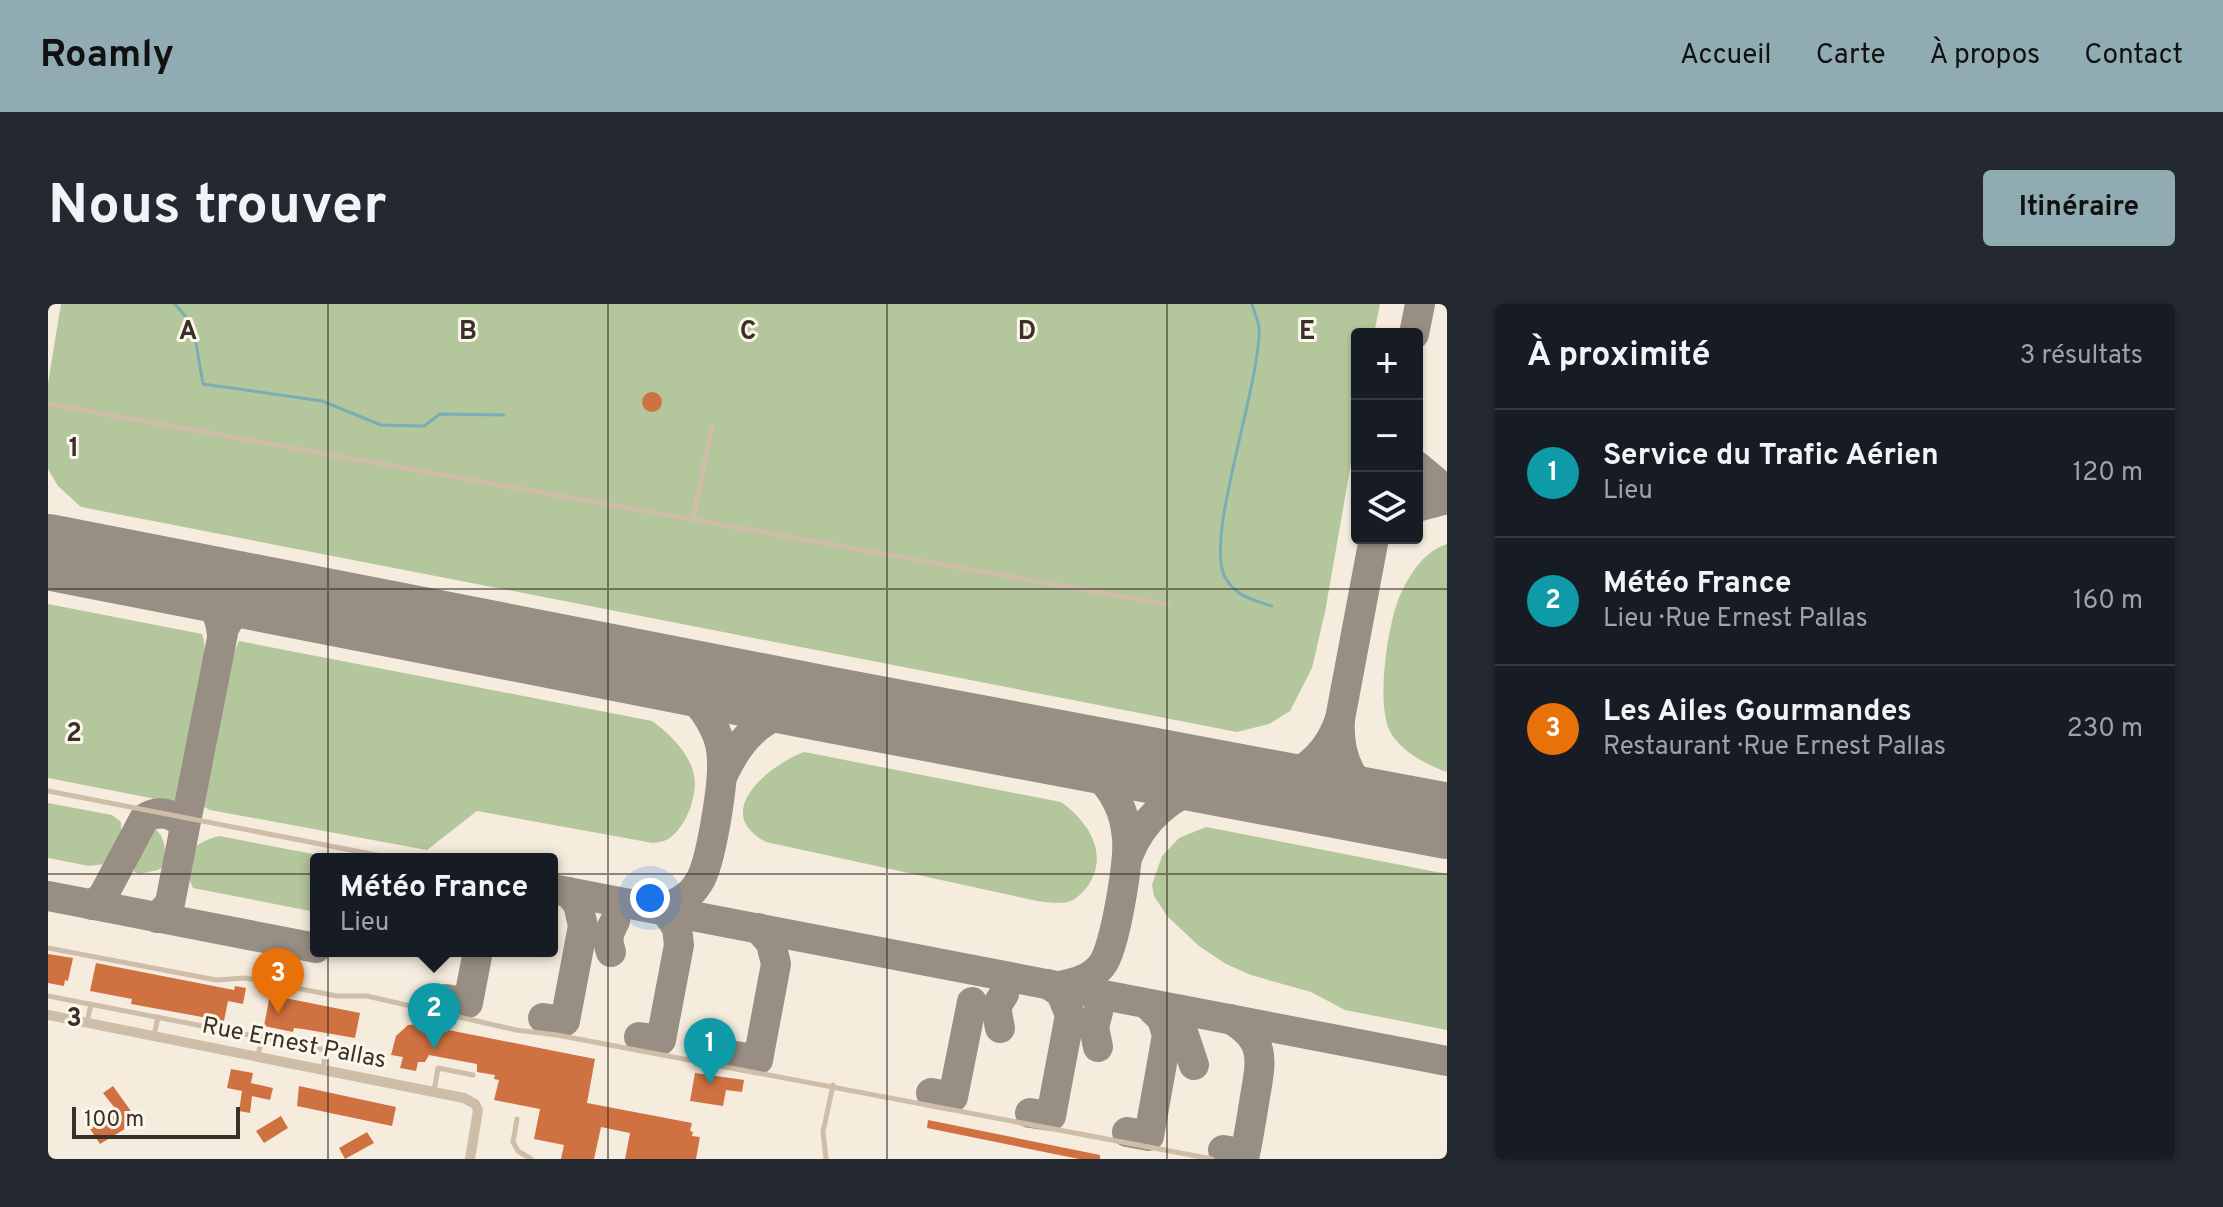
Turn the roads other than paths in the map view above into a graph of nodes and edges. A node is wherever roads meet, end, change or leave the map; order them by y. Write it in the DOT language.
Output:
graph roads {
  1 [pos="48,404"];
  2 [pos="712,427"];
  3 [pos="693,519"];
  4 [pos="1169,605"];
  5 [pos="48,791"];
  6 [pos="366,853"];
  7 [pos="48,948"];
  8 [pos="48,996"];
  9 [pos="91,1004"];
  10 [pos="48,1015"];
  11 [pos="158,1017"];
  12 [pos="87,1023"];
  13 [pos="153,1037"];
  14 [pos="262,1037"];
  15 [pos="258,1057"];
  16 [pos="323,1070"];
  17 [pos="473,1075"];
  18 [pos="833,1085"];
  19 [pos="434,1092"];
  20 [pos="517,1119"];
  21 [pos="470,1159"];
  22 [pos="531,1159"];
  23 [pos="826,1159"];
  24 [pos="1212,1159"];
  1 -- 3 [label="lane"];
  2 -- 3 [label="lane"];
  3 -- 4 [label="lane"];
  5 -- 6 [label="lane"];
  7 -- 18 [label="lane"];
  8 -- 9 [label="lane"];
  9 -- 11 [label="lane"];
  9 -- 12 [label="lane"];
  10 -- 12 [label="street, Rue Ernest Pallas"];
  11 -- 13 [label="lane"];
  11 -- 14 [label="lane"];
  12 -- 13 [label="street, Rue Ernest Pallas"];
  13 -- 15 [label="street, Rue Ernest Pallas"];
  14 -- 15 [label="lane"];
  14 -- 16 [label="lane"];
  15 -- 16 [label="street, Rue Ernest Pallas"];
  16 -- 19 [label="street, Rue Ernest Pallas"];
  17 -- 19 [label="lane"];
  18 -- 23 [label="lane"];
  18 -- 24 [label="lane"];
  19 -- 21 [label="street, Rue Ernest Pallas"];
  20 -- 22 [label="lane"];
}
